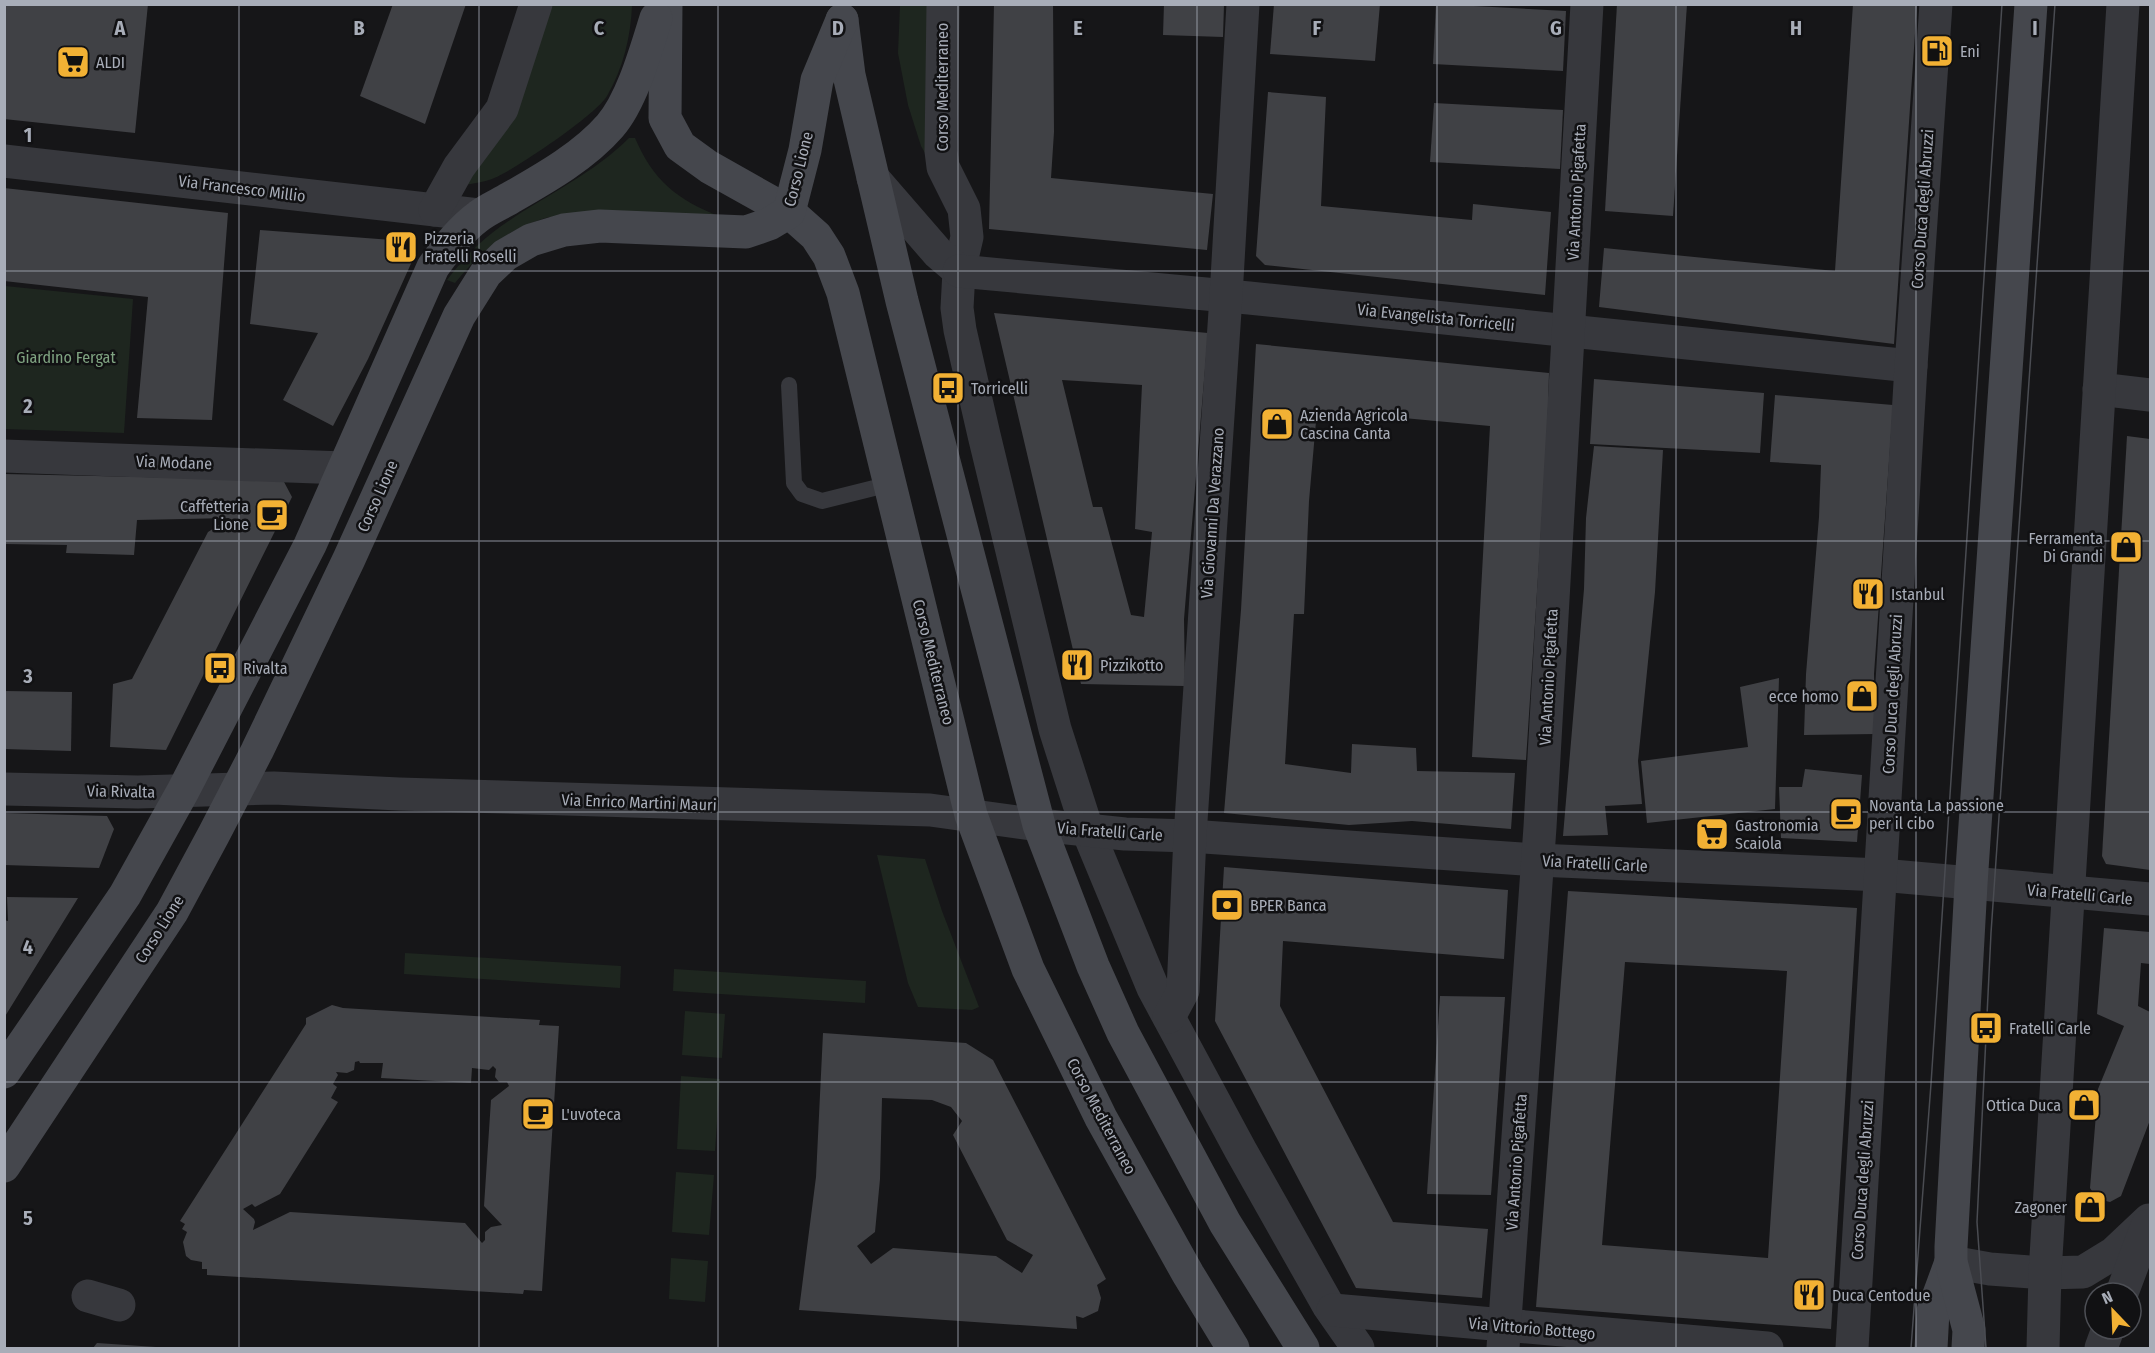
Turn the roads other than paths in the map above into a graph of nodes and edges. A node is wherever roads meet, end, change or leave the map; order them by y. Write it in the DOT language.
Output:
graph roads {
  1 [pos="536,4"];
  2 [pos="660,4"];
  3 [pos="666,4"];
  4 [pos="943,4"];
  5 [pos="1243,4"];
  6 [pos="1587,4"];
  7 [pos="1935,4"];
  8 [pos="2031,4"];
  9 [pos="2123,4"];
  10 [pos="842,12"];
  11 [pos="4,161"];
  12 [pos="873,178"];
  13 [pos="435,210"];
  14 [pos="789,212"];
  15 [pos="479,215"];
  16 [pos="959,271"];
  17 [pos="1226,296"];
  18 [pos="1568,330"];
  19 [pos="1911,366"];
  20 [pos="789,385"];
  21 [pos="2099,389"];
  22 [pos="2151,395"];
  23 [pos="4,456"];
  24 [pos="344,468"];
  25 [pos="890,484"];
  26 [pos="4,789"];
  27 [pos="238,789"];
  28 [pos="183,791"];
  29 [pos="971,815"];
  30 [pos="1039,825"];
  31 [pos="1087,829"];
  32 [pos="1190,836"];
  33 [pos="1537,861"];
  34 [pos="1881,875"];
  35 [pos="1971,884"];
  36 [pos="2069,893"];
  37 [pos="2151,899"];
  38 [pos="1169,1017"];
  39 [pos="6,1067"];
  40 [pos="4,1166"];
  41 [pos="2150,1218"];
  42 [pos="1951,1262"];
  43 [pos="2045,1273"];
  44 [pos="2126,1281"];
  45 [pos="1333,1310"];
  46 [pos="1504,1337"];
  47 [pos="1233,1348"];
  48 [pos="1302,1348"];
  49 [pos="1358,1348"];
  50 [pos="1767,1348"];
  51 [pos="1852,1348"];
  52 [pos="1931,1348"];
  53 [pos="1968,1348"];
  54 [pos="2043,1348"];
  1 -- 13 [label="street"];
  2 -- 15 [label="main road"];
  3 -- 14 [label="main road, Corso Mediterraneo"];
  4 -- 16 [label="street, Corso Mediterraneo"];
  5 -- 17 [label="street, Via Giovanni Da Verazzano"];
  6 -- 18 [label="street, Via Antonio Pigafetta"];
  7 -- 19 [label="street, Corso Duca degli Abruzzi"];
  8 -- 35 [label="main road"];
  9 -- 21 [label="street"];
  10 -- 12 [label="main road"];
  10 -- 14 [label="main road, Corso Lione"];
  11 -- 13 [label="street, Via Francesco Millio"];
  12 -- 16 [label="street"];
  12 -- 30 [label="main road"];
  13 -- 15 [label="street, Via Francesco Millio"];
  14 -- 25 [label="main road, Corso Mediterraneo"];
  14 -- 27 [label="main road, Corso Lione"];
  15 -- 24 [label="main road"];
  16 -- 17 [label="street, Via Evangelista Torricelli"];
  16 -- 31 [label="street, Corso Mediterraneo"];
  17 -- 18 [label="street, Via Evangelista Torricelli"];
  17 -- 32 [label="street, Via Giovanni Da Verazzano"];
  18 -- 19 [label="street, Via Evangelista Torricelli"];
  18 -- 33 [label="street, Via Antonio Pigafetta"];
  19 -- 34 [label="street, Corso Duca degli Abruzzi"];
  20 -- 25 [label="lane"];
  21 -- 22 [label="street"];
  21 -- 36 [label="street"];
  23 -- 24 [label="street, Via Modane"];
  24 -- 28 [label="main road"];
  25 -- 29 [label="main road, Corso Mediterraneo"];
  26 -- 28 [label="street, Via Rivalta"];
  27 -- 28 [label="street, Via Rivalta"];
  27 -- 29 [label="street, Via Enrico Martini Mauri"];
  27 -- 40 [label="main road, Corso Lione"];
  28 -- 39 [label="main road"];
  29 -- 30 [label="street, Via Enrico Martini Mauri"];
  29 -- 47 [label="main road, Corso Mediterraneo"];
  30 -- 31 [label="street, Via Fratelli Carle"];
  30 -- 48 [label="main road"];
  31 -- 32 [label="street, Via Fratelli Carle"];
  31 -- 38 [label="street, Corso Mediterraneo"];
  32 -- 33 [label="street, Via Fratelli Carle"];
  32 -- 38 [label="street, Via Giovanni Da Verazzano"];
  33 -- 34 [label="street, Via Fratelli Carle"];
  33 -- 46 [label="street, Via Antonio Pigafetta"];
  34 -- 35 [label="street, Via Fratelli Carle"];
  34 -- 51 [label="street, Corso Duca degli Abruzzi"];
  35 -- 36 [label="street, Via Fratelli Carle"];
  35 -- 42 [label="main road"];
  36 -- 37 [label="street, Via Fratelli Carle"];
  36 -- 43 [label="street"];
  38 -- 45 [label="street, Corso Mediterraneo"];
  41 -- 43 [label="street"];
  41 -- 44 [label="street"];
  42 -- 43 [label="street"];
  42 -- 52 [label="main road"];
  42 -- 53 [label="main road"];
  43 -- 54 [label="street"];
  45 -- 46 [label="street, Via Vittorio Bottego"];
  45 -- 49 [label="street, Corso Mediterraneo"];
  46 -- 50 [label="street, Via Vittorio Bottego"];
}
